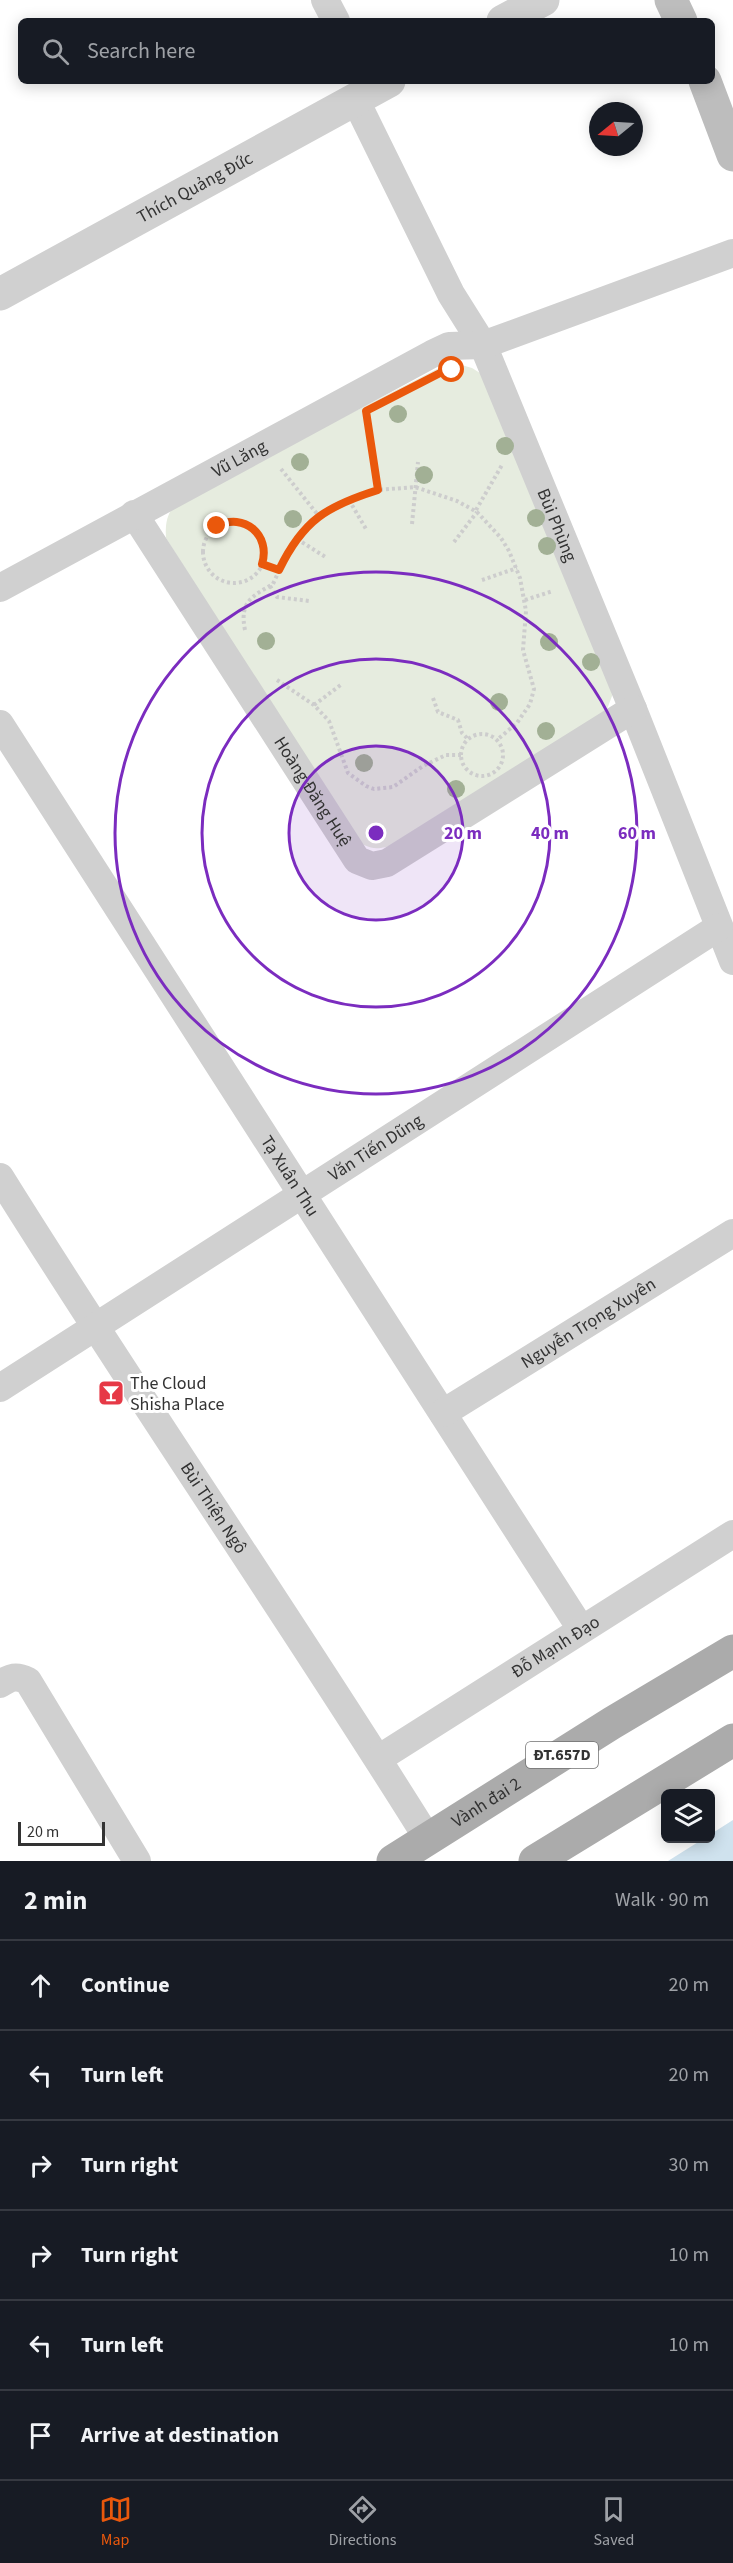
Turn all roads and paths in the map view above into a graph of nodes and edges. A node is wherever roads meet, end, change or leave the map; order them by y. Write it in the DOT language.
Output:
graph roads {
  1 [pos="325,0"];
  2 [pos="543,0"];
  3 [pos="671,0"];
  4 [pos="334,18"];
  5 [pos="509,18"];
  6 [pos="680,18"];
  7 [pos="706,84"];
  8 [pos="371,88"];
  9 [pos="733,155"];
  10 [pos="733,253"];
  11 [pos="0,294"];
  12 [pos="483,345"];
  13 [pos="366,411"];
  14 [pos="507,457"];
  15 [pos="273,460"];
  16 [pos="418,462"];
  17 [pos="415,487"];
  18 [pos="378,490"];
  19 [pos="349,500"];
  20 [pos="476,511"];
  21 [pos="134,514"];
  22 [pos="318,515"];
  23 [pos="412,524"];
  24 [pos="366,529"];
  25 [pos="297,539"];
  26 [pos="454,542"];
  27 [pos="327,558"];
  28 [pos="262,564"];
  29 [pos="517,568"];
  30 [pos="279,570"];
  31 [pos="482,580"];
  32 [pos="270,586"];
  33 [pos="0,588"];
  34 [pos="564,588"];
  35 [pos="525,600"];
  36 [pos="309,601"];
  37 [pos="246,635"];
  38 [pos="276,679"];
  39 [pos="342,684"];
  40 [pos="433,698"];
  41 [pos="314,705"];
  42 [pos="633,709"];
  43 [pos="0,724"];
  44 [pos="468,739"];
  45 [pos="497,740"];
  46 [pos="461,755"];
  47 [pos="719,927"];
  48 [pos="733,961"];
  49 [pos="0,1177"];
  50 [pos="303,1193"];
  51 [pos="733,1233"];
  52 [pos="94,1327"];
  53 [pos="0,1388"];
  54 [pos="443,1413"];
  55 [pos="733,1534"];
  56 [pos="580,1629"];
  57 [pos="733,1651"];
  58 [pos="0,1684"];
  59 [pos="733,1740"];
  60 [pos="378,1759"];
  61 [pos="434,1850"];
  62 [pos="137,1861"];
  63 [pos="393,1861"];
  64 [pos="535,1861"];
  1 -- 4 [label="street"];
  2 -- 5 [label="street"];
  3 -- 6 [label="main road"];
  7 -- 9 [label="main road"];
  8 -- 11 [label="street, Thích Quảng Đức"];
  8 -- 12 [label="street, Bùi Phùng"];
  10 -- 12 [label="street, Vũ Lăng"];
  12 -- 21 [label="street, Vũ Lăng"];
  12 -- 42 [label="street, Bùi Phùng"];
  13 -- 18 [label="path"];
  14 -- 20 [label="path"];
  15 -- 22 [label="path"];
  16 -- 17 [label="path"];
  17 -- 18 [label="path"];
  17 -- 20 [label="path"];
  17 -- 23 [label="path"];
  18 -- 19 [label="path"];
  19 -- 22 [label="path"];
  19 -- 24 [label="path"];
  20 -- 26 [label="path"];
  20 -- 29 [label="path"];
  21 -- 33 [label="street, Vũ Lăng"];
  21 -- 42 [label="street, Hoàng Đăng Huệ"];
  22 -- 25 [label="path"];
  25 -- 27 [label="path"];
  25 -- 30 [label="path"];
  28 -- 28 [label="path"];
  28 -- 30 [label="path"];
  29 -- 31 [label="path"];
  29 -- 35 [label="path"];
  30 -- 32 [label="path"];
  32 -- 36 [label="path"];
  32 -- 37 [label="path"];
  34 -- 35 [label="path"];
  35 -- 45 [label="path"];
  38 -- 41 [label="path"];
  39 -- 41 [label="path"];
  40 -- 44 [label="path"];
  41 -- 46 [label="path"];
  42 -- 47 [label="street, Bùi Phùng"];
  43 -- 50 [label="street, Tạ Xuân Thu"];
  44 -- 45 [label="path"];
  44 -- 46 [label="path"];
  45 -- 46 [label="path"];
  47 -- 48 [label="street, Bùi Phùng"];
  47 -- 50 [label="street, Văn Tiến Dũng"];
  49 -- 52 [label="street, Bùi Thiện Ngô"];
  50 -- 52 [label="street, Văn Tiến Dũng"];
  50 -- 54 [label="street, Tạ Xuân Thu"];
  51 -- 54 [label="street, Nguyễn Trọng Xuyên"];
  52 -- 53 [label="street, Văn Tiến Dũng"];
  52 -- 60 [label="street, Bùi Thiện Ngô"];
  54 -- 56 [label="street, Tạ Xuân Thu"];
  55 -- 56 [label="street, Đỗ Mạnh Đạo"];
  56 -- 60 [label="street, Đỗ Mạnh Đạo"];
  57 -- 61 [label="main road, Vành đai 2 / ĐT.657D"];
  58 -- 62 [label="street"];
  59 -- 64 [label="main road"];
  60 -- 61 [label="street, Bùi Thiện Ngô"];
  61 -- 63 [label="main road, Vành đai 2 / ĐT.657D"];
}
